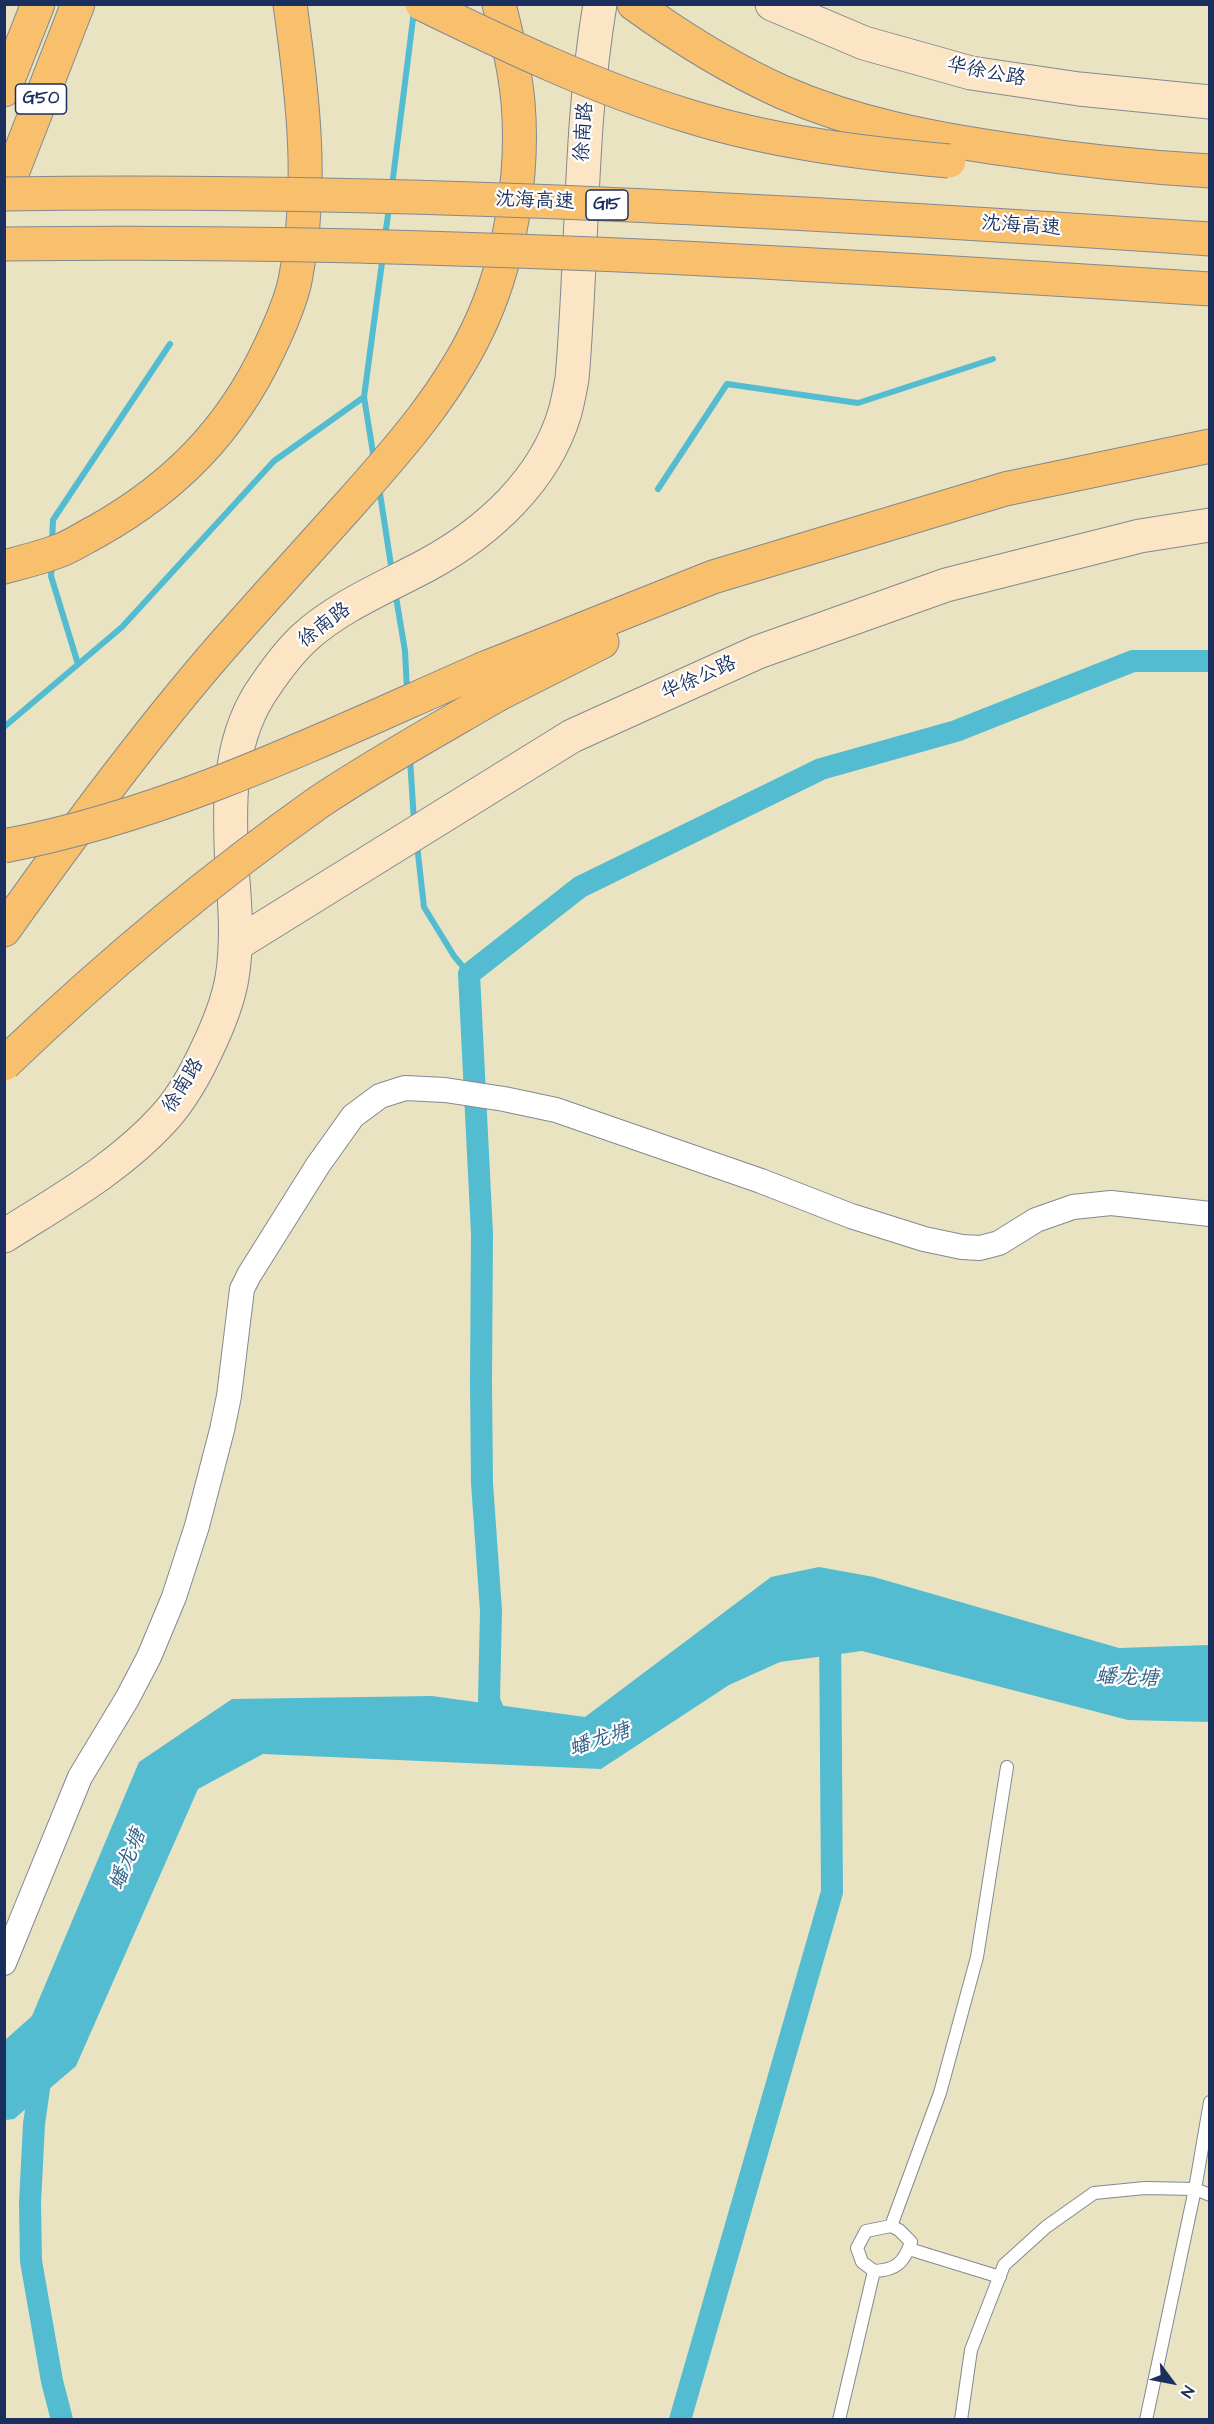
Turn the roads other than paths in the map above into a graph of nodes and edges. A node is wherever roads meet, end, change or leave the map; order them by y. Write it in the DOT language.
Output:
graph roads {
  1 [pos="38,4"];
  2 [pos="78,4"];
  3 [pos="290,4"];
  4 [pos="422,4"];
  5 [pos="499,4"];
  6 [pos="600,4"];
  7 [pos="634,4"];
  8 [pos="772,4"];
  9 [pos="4,90"];
  10 [pos="1209,102"];
  11 [pos="949,151"];
  12 [pos="1194,170"];
  13 [pos="4,194"];
  14 [pos="1209,239"];
  15 [pos="4,244"];
  16 [pos="1209,289"];
  17 [pos="1209,446"];
  18 [pos="1209,525"];
  19 [pos="4,567"];
  20 [pos="492,681"];
  21 [pos="4,846"];
  22 [pos="4,930"];
  23 [pos="235,945"];
  24 [pos="4,1064"];
  25 [pos="1209,1214"];
  26 [pos="4,1236"];
  27 [pos="1007,1767"];
  28 [pos="4,1963"];
  29 [pos="1209,2102"];
  30 [pos="1195,2189"];
  31 [pos="1209,2195"];
  32 [pos="891,2226"];
  33 [pos="909,2249"];
  34 [pos="874,2271"];
  35 [pos="1000,2277"];
  36 [pos="839,2420"];
  37 [pos="961,2420"];
  38 [pos="1146,2420"];
  1 -- 9 [label="highway, G50"];
  2 -- 13 [label="highway, G50"];
  3 -- 19 [label="highway"];
  4 -- 11 [label="highway, bridge"];
  5 -- 22 [label="highway"];
  6 -- 23 [label="street, 徐南路"];
  7 -- 11 [label="highway"];
  8 -- 10 [label="street, 华徐公路"];
  11 -- 12 [label="highway"];
  13 -- 14 [label="highway, 沈海高速 / G15, bridge"];
  15 -- 16 [label="highway, bridge"];
  17 -- 20 [label="highway"];
  18 -- 23 [label="street, 华徐公路"];
  20 -- 21 [label="highway, bridge"];
  20 -- 24 [label="highway, bridge"];
  23 -- 26 [label="street, 徐南路"];
  25 -- 28 [label="street"];
  27 -- 32 [label="lane"];
  29 -- 30 [label="lane"];
  30 -- 31 [label="lane"];
  30 -- 35 [label="lane"];
  30 -- 38 [label="lane"];
  32 -- 33 [label="lane"];
  32 -- 34 [label="lane"];
  33 -- 34 [label="lane"];
  33 -- 35 [label="lane"];
  34 -- 36 [label="lane"];
  35 -- 37 [label="lane"];
}
